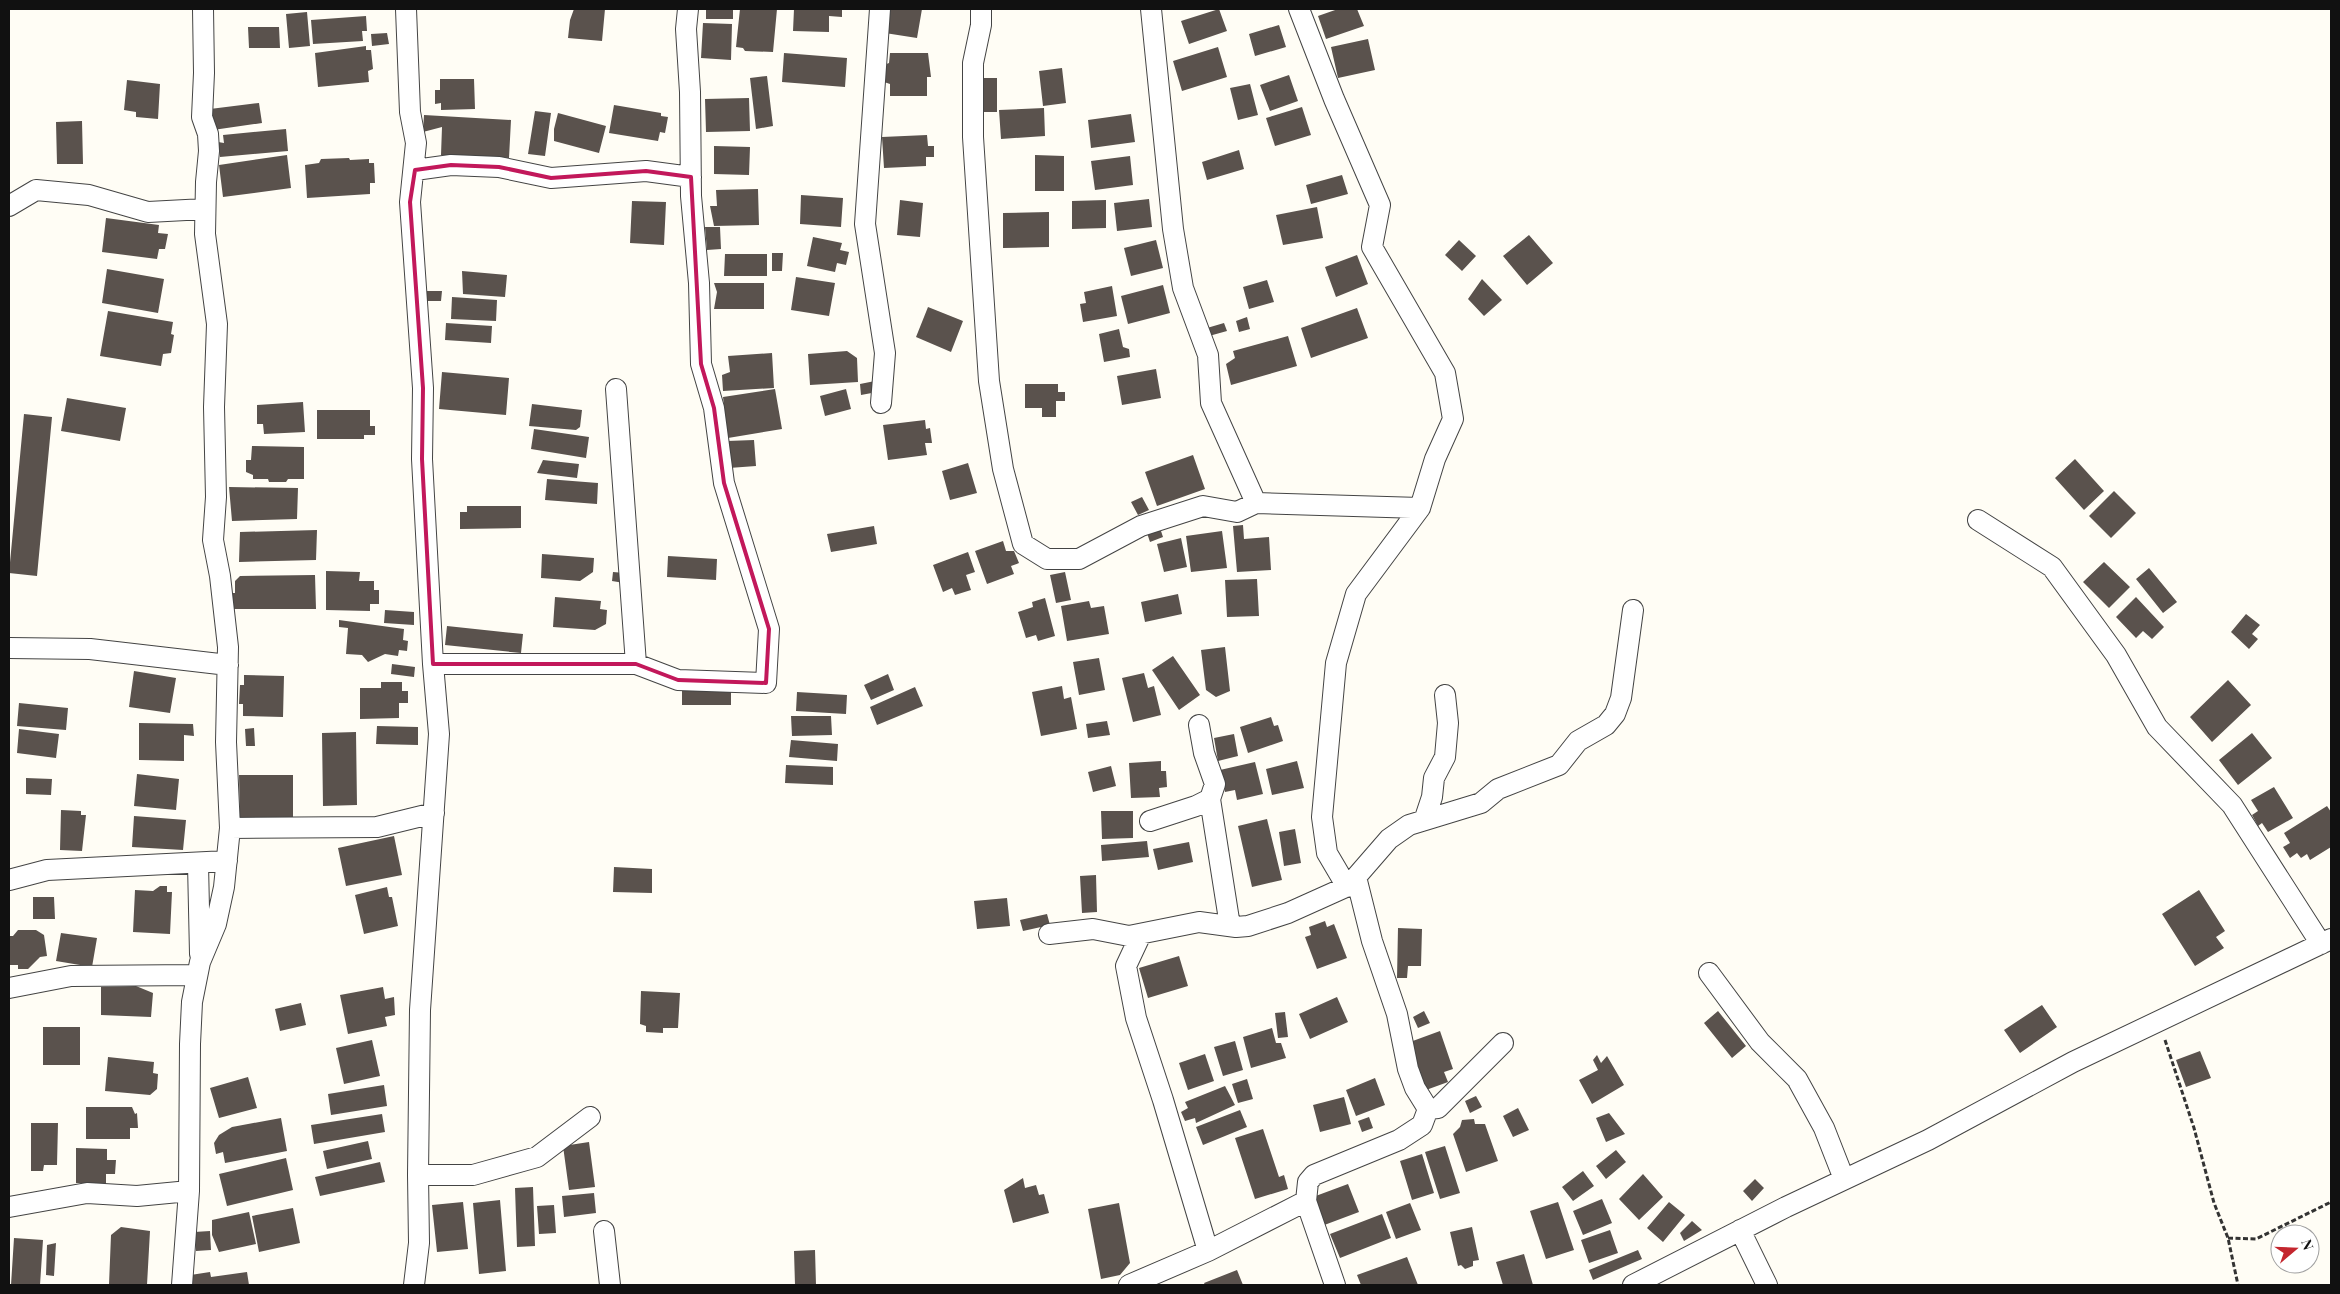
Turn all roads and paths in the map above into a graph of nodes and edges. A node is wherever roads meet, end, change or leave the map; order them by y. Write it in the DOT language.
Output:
graph roads {
  1 [pos="203,9"];
  2 [pos="406,9"];
  3 [pos="688,9"];
  4 [pos="880,9"];
  5 [pos="981,9"];
  6 [pos="1151,9"];
  7 [pos="1299,9"];
  8 [pos="415,170"];
  9 [pos="691,178"];
  10 [pos="9,206"];
  11 [pos="206,209"];
  12 [pos="616,389"];
  13 [pos="881,404"];
  14 [pos="1256,503"];
  15 [pos="1420,508"];
  16 [pos="1978,520"];
  17 [pos="1633,610"];
  18 [pos="9,648"];
  19 [pos="433,664"];
  20 [pos="636,664"];
  21 [pos="228,665"];
  22 [pos="1445,695"];
  23 [pos="1199,725"];
  24 [pos="1210,799"];
  25 [pos="434,813"];
  26 [pos="1425,818"];
  27 [pos="1150,821"];
  28 [pos="230,828"];
  29 [pos="227,861"];
  30 [pos="198,864"];
  31 [pos="9,880"];
  32 [pos="1352,884"];
  33 [pos="1230,926"];
  34 [pos="1049,934"];
  35 [pos="1141,934"];
  36 [pos="2326,942"];
  37 [pos="199,968"];
  38 [pos="1708,973"];
  39 [pos="9,988"];
  40 [pos="2158,1020"];
  41 [pos="1503,1043"];
  42 [pos="1428,1109"];
  43 [pos="590,1117"];
  44 [pos="418,1175"];
  45 [pos="1844,1179"];
  46 [pos="189,1191"];
  47 [pos="1306,1201"];
  48 [pos="2331,1202"];
  49 [pos="9,1207"];
  50 [pos="1740,1230"];
  51 [pos="604,1231"];
  52 [pos="2228,1238"];
  53 [pos="1208,1251"];
  54 [pos="182,1285"];
  55 [pos="414,1285"];
  56 [pos="610,1285"];
  57 [pos="1129,1285"];
  58 [pos="1335,1285"];
  59 [pos="1633,1285"];
  60 [pos="1767,1285"];
  61 [pos="2238,1285"];
  1 -- 11 [label="street"];
  2 -- 8 [label="street"];
  3 -- 9 [label="street"];
  4 -- 13 [label="street"];
  5 -- 14 [label="street"];
  6 -- 14 [label="street"];
  7 -- 15 [label="street"];
  8 -- 9 [label="street"];
  8 -- 19 [label="street"];
  9 -- 20 [label="street"];
  10 -- 11 [label="street"];
  11 -- 21 [label="street"];
  12 -- 20 [label="street"];
  14 -- 15 [label="street"];
  15 -- 32 [label="street"];
  16 -- 36 [label="street"];
  17 -- 26 [label="street"];
  18 -- 21 [label="street"];
  19 -- 20 [label="street"];
  19 -- 25 [label="street"];
  21 -- 28 [label="street"];
  22 -- 26 [label="street"];
  23 -- 24 [label="street"];
  24 -- 27 [label="street"];
  24 -- 33 [label="street"];
  25 -- 28 [label="street"];
  25 -- 44 [label="street"];
  26 -- 32 [label="street"];
  28 -- 29 [label="street"];
  29 -- 30 [label="street"];
  29 -- 37 [label="street"];
  30 -- 31 [label="street"];
  30 -- 37 [label="street"];
  32 -- 33 [label="street"];
  32 -- 42 [label="street"];
  33 -- 35 [label="street"];
  34 -- 35 [label="street"];
  35 -- 53 [label="street"];
  36 -- 40 [label="street"];
  37 -- 39 [label="street"];
  37 -- 46 [label="street"];
  38 -- 45 [label="street"];
  40 -- 45 [label="street"];
  40 -- 52 [label="path"];
  41 -- 42 [label="street"];
  42 -- 47 [label="street"];
  43 -- 44 [label="street"];
  44 -- 55 [label="street"];
  45 -- 50 [label="street"];
  46 -- 49 [label="street"];
  46 -- 54 [label="street"];
  47 -- 53 [label="street"];
  47 -- 58 [label="street"];
  48 -- 52 [label="path"];
  50 -- 59 [label="street"];
  50 -- 60 [label="street"];
  51 -- 56 [label="street"];
  52 -- 61 [label="path"];
  53 -- 57 [label="street"];
}
